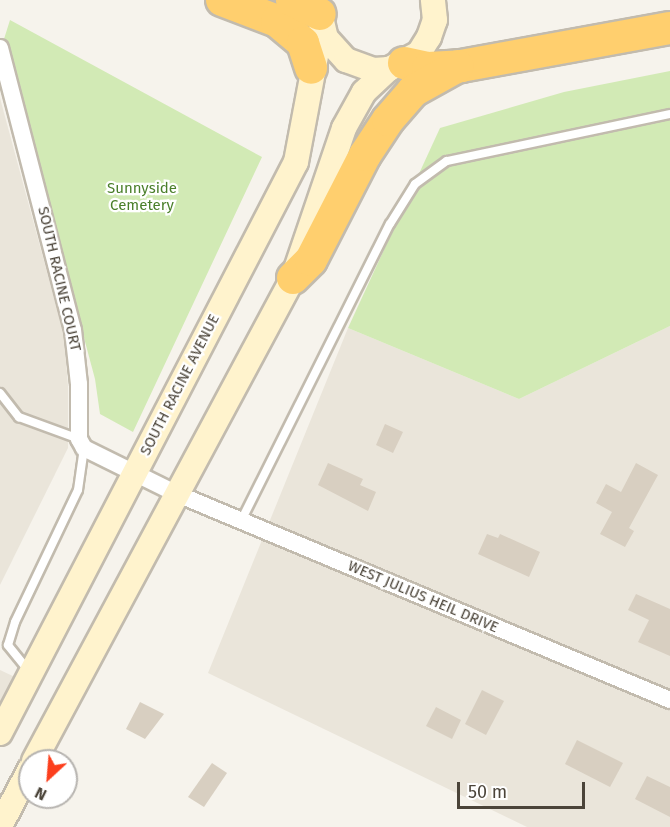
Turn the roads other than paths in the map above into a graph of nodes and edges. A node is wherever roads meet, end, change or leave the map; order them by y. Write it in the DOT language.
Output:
graph roads {
  1 [pos="222,0"];
  2 [pos="292,0"];
  3 [pos="434,0"];
  4 [pos="321,13"];
  5 [pos="670,28"];
  6 [pos="0,48"];
  7 [pos="396,66"];
  8 [pos="458,66"];
  9 [pos="311,68"];
  10 [pos="670,114"];
  11 [pos="293,278"];
  12 [pos="0,393"];
  13 [pos="82,443"];
  14 [pos="135,474"];
  15 [pos="175,493"];
  16 [pos="241,521"];
  17 [pos="31,673"];
  18 [pos="670,700"];
  19 [pos="0,733"];
  20 [pos="40,749"];
  21 [pos="18,792"];
  22 [pos="0,826"];
  1 -- 9 [label="highway"];
  2 -- 4 [label="highway"];
  3 -- 7 [label="main road"];
  4 -- 7 [label="main road"];
  4 -- 9 [label="main road, SOUTH RACINE AVENUE"];
  5 -- 8 [label="highway"];
  6 -- 13 [label="street, SOUTH RACINE COURT"];
  7 -- 8 [label="highway"];
  7 -- 11 [label="main road"];
  8 -- 11 [label="highway"];
  9 -- 14 [label="main road, SOUTH RACINE AVENUE"];
  10 -- 16 [label="lane"];
  11 -- 15 [label="main road"];
  12 -- 13 [label="lane"];
  13 -- 14 [label="street"];
  13 -- 17 [label="lane"];
  14 -- 15 [label="street"];
  14 -- 17 [label="main road, SOUTH RACINE AVENUE"];
  15 -- 16 [label="street, WEST JULIUS HEIL DRIVE"];
  15 -- 20 [label="main road"];
  16 -- 18 [label="street, WEST JULIUS HEIL DRIVE"];
  17 -- 19 [label="main road, SOUTH RACINE AVENUE"];
  21 -- 22 [label="main road"];
}
